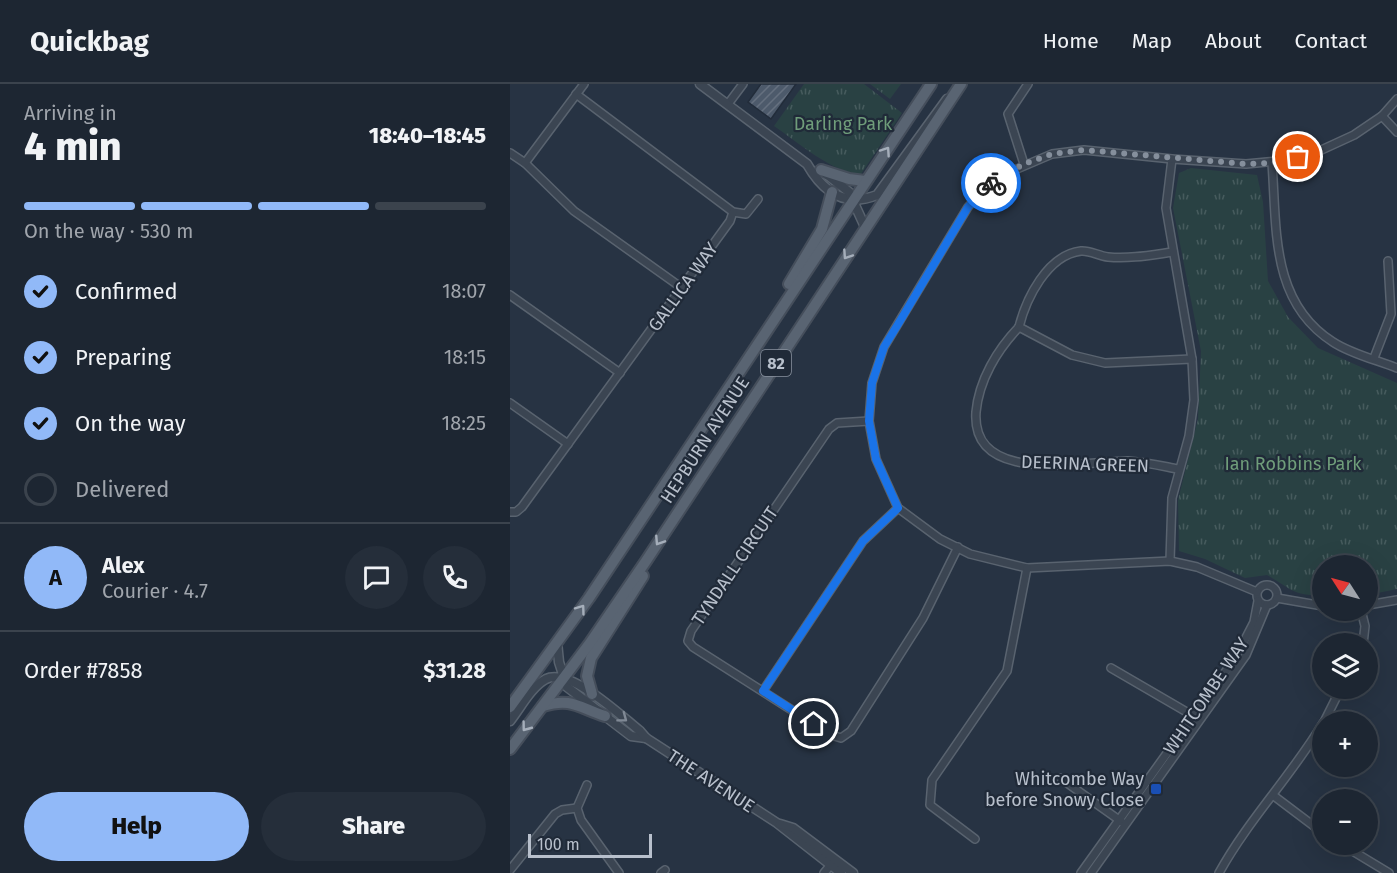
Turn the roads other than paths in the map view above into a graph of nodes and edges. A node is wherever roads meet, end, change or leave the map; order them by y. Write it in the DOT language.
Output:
graph roads {
  1 [pos="584,84"];
  2 [pos="700,84"];
  3 [pos="743,84"];
  4 [pos="931,84"];
  5 [pos="961,84"];
  6 [pos="1029,84"];
  7 [pos="576,94"];
  8 [pos="954,96"];
  9 [pos="1397,99"];
  10 [pos="728,104"];
  11 [pos="1382,116"];
  12 [pos="1397,132"];
  13 [pos="510,153"];
  14 [pos="1172,159"];
  15 [pos="525,163"];
  16 [pos="1272,163"];
  17 [pos="807,164"];
  18 [pos="1024,164"];
  19 [pos="821,170"];
  20 [pos="865,180"];
  21 [pos="832,192"];
  22 [pos="758,198"];
  23 [pos="854,200"];
  24 [pos="733,212"];
  25 [pos="865,227"];
  26 [pos="1173,252"];
  27 [pos="1388,261"];
  28 [pos="682,288"];
  29 [pos="510,295"];
  30 [pos="770,325"];
  31 [pos="1019,327"];
  32 [pos="1374,358"];
  33 [pos="1192,359"];
  34 [pos="1397,368"];
  35 [pos="620,373"];
  36 [pos="510,403"];
  37 [pos="869,421"];
  38 [pos="568,444"];
  39 [pos="1178,469"];
  40 [pos="898,508"];
  41 [pos="510,512"];
  42 [pos="958,547"];
  43 [pos="646,561"];
  44 [pos="1170,561"];
  45 [pos="1027,568"];
  46 [pos="1257,592"];
  47 [pos="1277,598"];
  48 [pos="1397,600"];
  49 [pos="1258,601"];
  50 [pos="1378,603"];
  51 [pos="1312,604"];
  52 [pos="1267,605"];
  53 [pos="557,642"];
  54 [pos="1111,668"];
  55 [pos="564,678"];
  56 [pos="763,691"];
  57 [pos="592,694"];
  58 [pos="543,706"];
  59 [pos="510,707"];
  60 [pos="605,716"];
  61 [pos="1196,717"];
  62 [pos="510,721"];
  63 [pos="646,738"];
  64 [pos="1312,741"];
  65 [pos="510,749"];
  66 [pos="1060,778"];
  67 [pos="588,785"];
  68 [pos="1274,796"];
  69 [pos="576,808"];
  70 [pos="1123,822"];
  71 [pos="1312,825"];
  72 [pos="975,839"];
  73 [pos="1359,855"];
  74 [pos="833,862"];
  75 [pos="510,870"];
  76 [pos="619,873"];
  77 [pos="824,873"];
  78 [pos="841,873"];
  79 [pos="853,873"];
  80 [pos="1081,873"];
  81 [pos="1090,873"];
  82 [pos="1219,873"];
  83 [pos="1389,873"];
  1 -- 7 [label="street"];
  2 -- 10 [label="street"];
  3 -- 10 [label="street"];
  20 -- 4 [label="main road, HEPBURN AVENUE / 82, one-way"];
  5 -- 8 [label="main road, HEPBURN AVENUE / 82"];
  6 -- 18 [label="street"];
  7 -- 15 [label="street"];
  7 -- 24 [label="street"];
  8 -- 23 [label="street"];
  8 -- 25 [label="main road, HEPBURN AVENUE / 82"];
  9 -- 11 [label="street"];
  10 -- 17 [label="street"];
  11 -- 12 [label="street"];
  11 -- 16 [label="street"];
  13 -- 15 [label="street"];
  14 -- 16 [label="street"];
  14 -- 18 [label="street"];
  14 -- 26 [label="street"];
  15 -- 28 [label="street"];
  16 -- 32 [label="street"];
  17 -- 19 [label="street"];
  17 -- 21 [label="street"];
  18 -- 37 [label="street"];
  19 -- 20 [label="main road"];
  19 -- 23 [label="street"];
  20 -- 23 [label="main road, HEPBURN AVENUE / 82"];
  21 -- 23 [label="street"];
  21 -- 30 [label="main road"];
  22 -- 24 [label="street"];
  23 -- 25 [label="street"];
  23 -- 30 [label="main road, HEPBURN AVENUE / 82"];
  24 -- 28 [label="street, GALLICA WAY"];
  25 -- 43 [label="main road, HEPBURN AVENUE / 82, one-way"];
  26 -- 31 [label="street, DEERINA GREEN"];
  26 -- 33 [label="street"];
  27 -- 32 [label="street"];
  28 -- 35 [label="street, GALLICA WAY"];
  29 -- 35 [label="street"];
  53 -- 30 [label="main road, HEPBURN AVENUE / 82, one-way"];
  31 -- 33 [label="street"];
  31 -- 39 [label="street, DEERINA GREEN"];
  32 -- 34 [label="street"];
  33 -- 39 [label="street"];
  35 -- 38 [label="street, GALLICA WAY"];
  36 -- 38 [label="street"];
  37 -- 40 [label="street"];
  37 -- 56 [label="street, TYNDALL CIRCUIT"];
  38 -- 41 [label="street, GALLICA WAY"];
  39 -- 44 [label="street"];
  40 -- 42 [label="street"];
  40 -- 56 [label="street"];
  42 -- 45 [label="street"];
  42 -- 56 [label="street, TYNDALL CIRCUIT"];
  43 -- 55 [label="main road, HEPBURN AVENUE / 82"];
  43 -- 57 [label="main road"];
  44 -- 45 [label="street"];
  44 -- 46 [label="street"];
  45 -- 72 [label="street"];
  46 -- 47 [label="street"];
  46 -- 49 [label="street, WHITCOMBE WAY"];
  47 -- 51 [label="street"];
  47 -- 52 [label="street"];
  48 -- 50 [label="street"];
  49 -- 52 [label="street"];
  49 -- 61 [label="street, WHITCOMBE WAY"];
  52 -- 61 [label="street, WHITCOMBE WAY"];
  53 -- 55 [label="street, THE AVENUE"];
  53 -- 59 [label="main road, HEPBURN AVENUE / 82"];
  54 -- 61 [label="street"];
  55 -- 57 [label="street, THE AVENUE"];
  55 -- 58 [label="main road, HEPBURN AVENUE / 82"];
  55 -- 60 [label="street, THE AVENUE"];
  55 -- 62 [label="street"];
  57 -- 63 [label="street, THE AVENUE, one-way"];
  58 -- 60 [label="main road"];
  58 -- 65 [label="main road, HEPBURN AVENUE / 82, one-way"];
  60 -- 63 [label="street, THE AVENUE"];
  61 -- 70 [label="street, WHITCOMBE WAY"];
  63 -- 74 [label="street, THE AVENUE"];
  64 -- 68 [label="street"];
  66 -- 70 [label="street"];
  67 -- 69 [label="street"];
  68 -- 71 [label="street"];
  68 -- 82 [label="street"];
  69 -- 75 [label="street"];
  69 -- 76 [label="street"];
  70 -- 80 [label="street, WHITCOMBE WAY"];
  70 -- 81 [label="street, WHITCOMBE WAY"];
  73 -- 83 [label="street"];
  74 -- 77 [label="street"];
  74 -- 78 [label="street, THE AVENUE"];
  74 -- 79 [label="street, THE AVENUE"];
}
